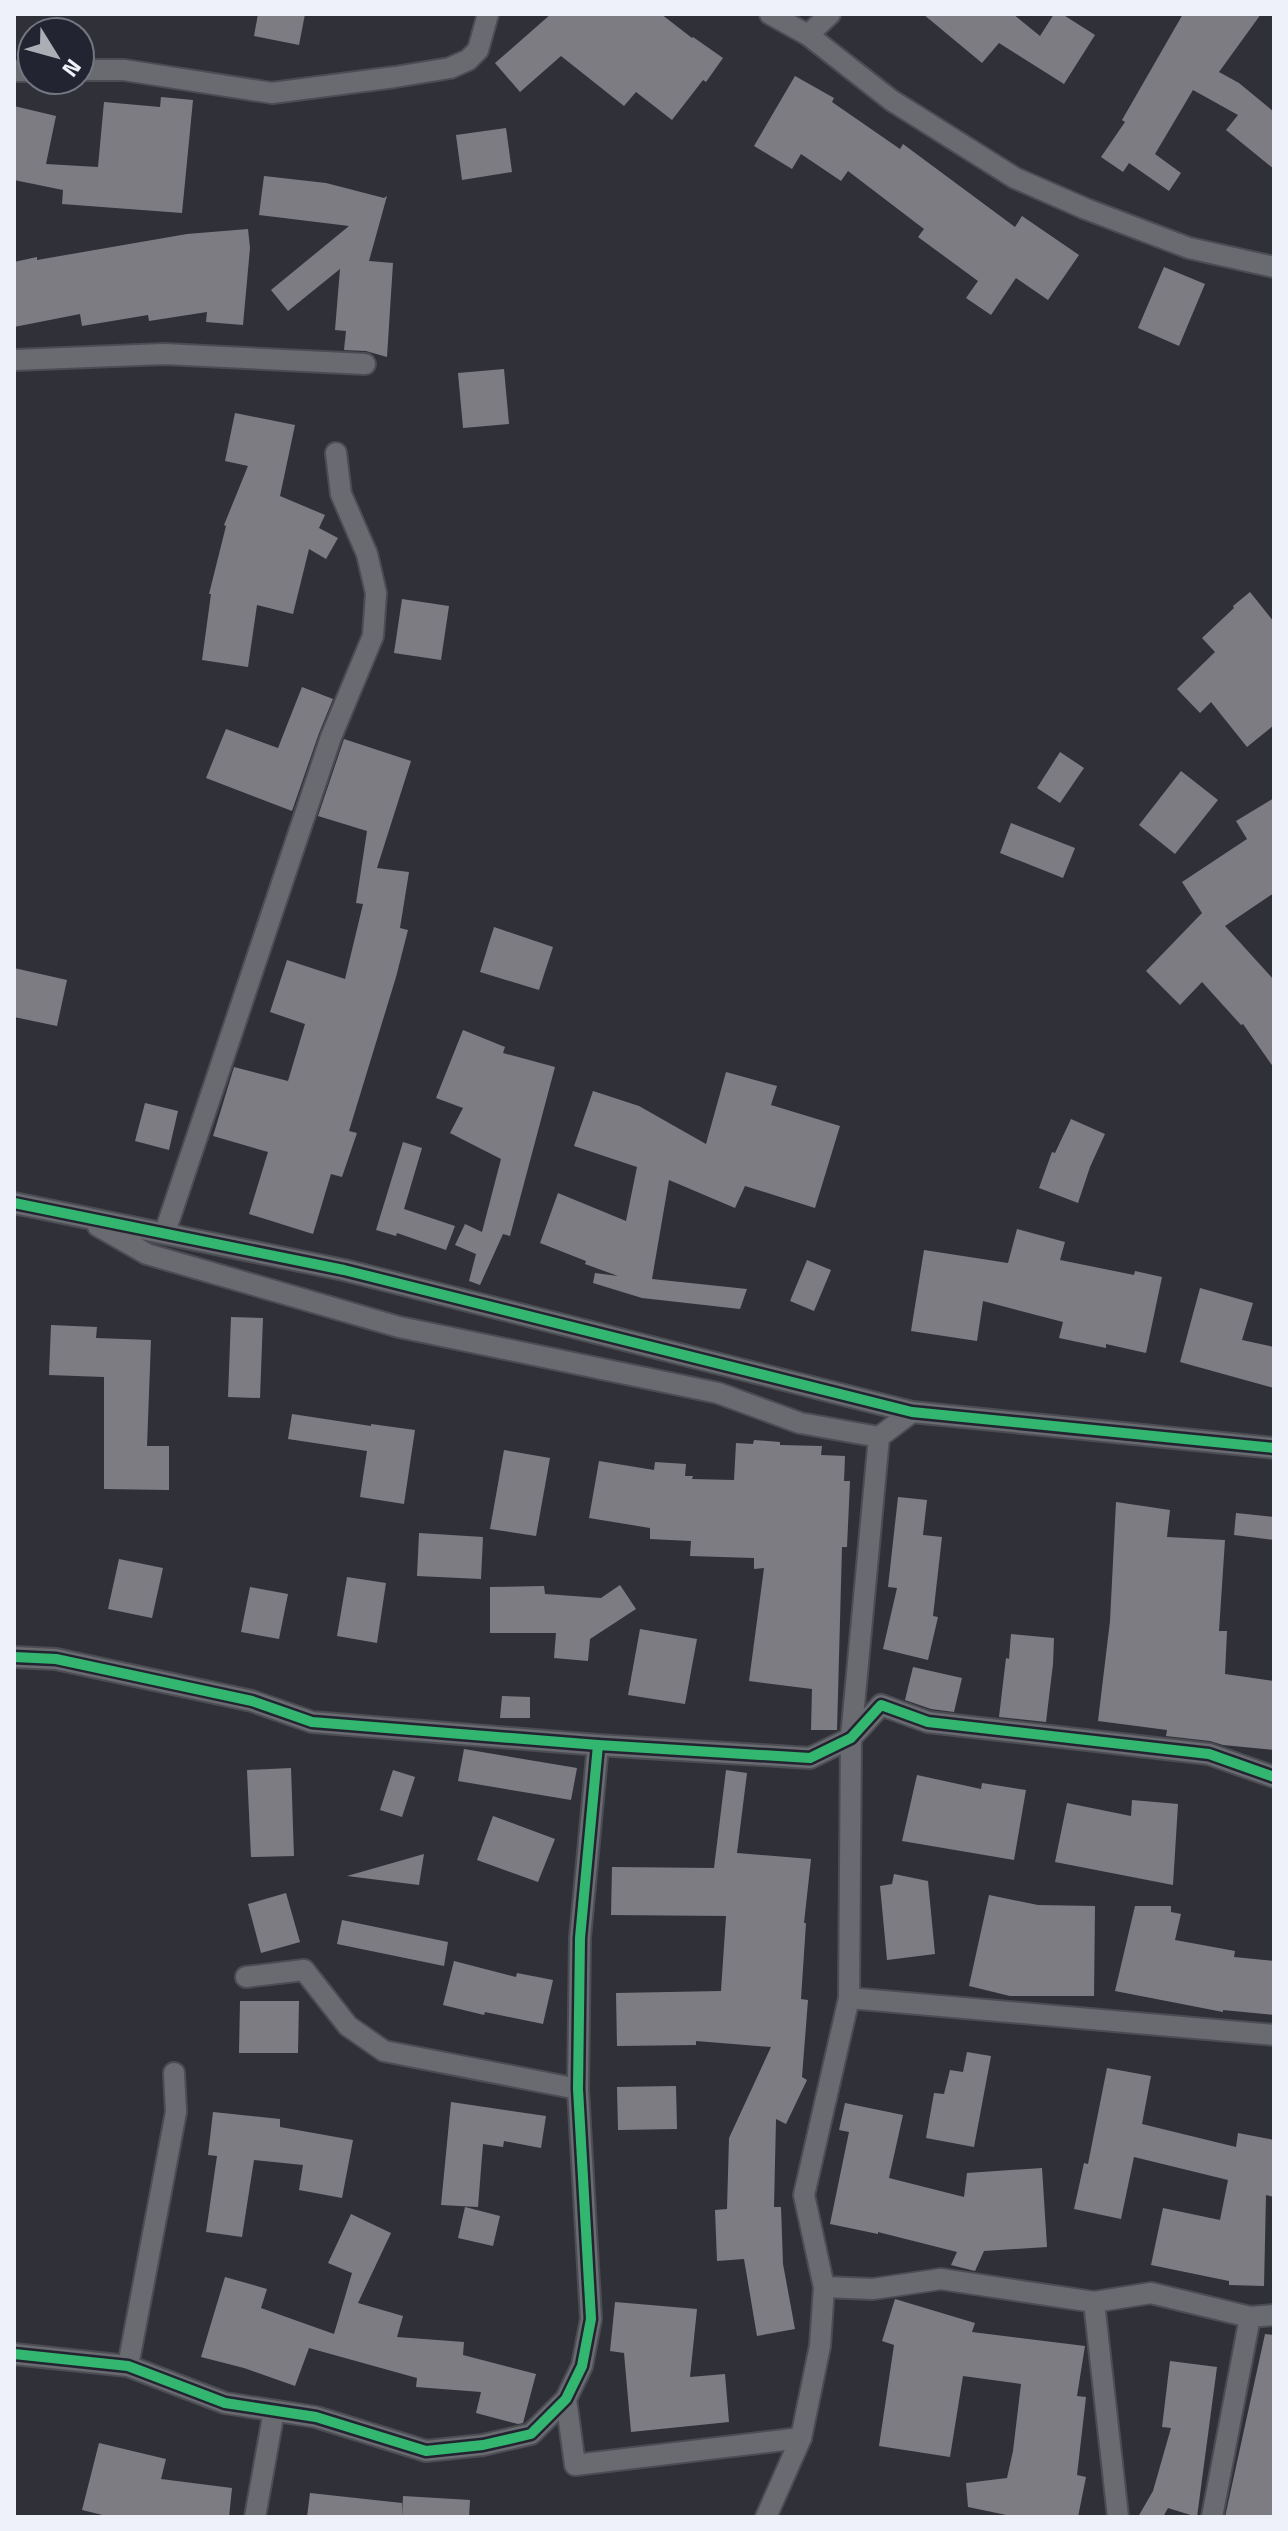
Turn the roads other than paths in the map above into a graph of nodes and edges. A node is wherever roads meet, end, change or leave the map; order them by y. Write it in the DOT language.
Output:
graph roads {
  1 [pos="488,14"];
  2 [pos="770,14"];
  3 [pos="830,14"];
  4 [pos="808,35"];
  5 [pos="96,70"];
  6 [pos="1274,267"];
  7 [pos="14,360"];
  8 [pos="365,364"];
  9 [pos="336,453"];
  10 [pos="14,1203"];
  11 [pos="86,1219"];
  12 [pos="165,1232"];
  13 [pos="912,1412"];
  14 [pos="879,1437"];
  15 [pos="1274,1448"];
  16 [pos="14,1657"];
  17 [pos="851,1738"];
  18 [pos="598,1745"];
  19 [pos="1274,1777"];
  20 [pos="246,1977"];
  21 [pos="849,1998"];
  22 [pos="1274,2035"];
  23 [pos="174,2073"];
  24 [pos="578,2089"];
  25 [pos="824,2287"];
  26 [pos="1094,2302"];
  27 [pos="1274,2315"];
  28 [pos="1250,2317"];
  29 [pos="14,2354"];
  30 [pos="128,2366"];
  31 [pos="566,2399"];
  32 [pos="274,2411"];
  33 [pos="801,2438"];
  34 [pos="255,2517"];
  35 [pos="766,2517"];
  36 [pos="1118,2517"];
  37 [pos="1212,2517"];
  1 -- 5 [label="street"];
  2 -- 4 [label="street"];
  3 -- 4 [label="street"];
  4 -- 6 [label="street"];
  7 -- 8 [label="street"];
  9 -- 12 [label="street"];
  10 -- 11 [label="street"];
  11 -- 12 [label="street"];
  11 -- 14 [label="street"];
  12 -- 13 [label="street"];
  13 -- 14 [label="street"];
  13 -- 15 [label="street"];
  14 -- 17 [label="street"];
  16 -- 18 [label="street"];
  17 -- 18 [label="street"];
  17 -- 19 [label="street"];
  17 -- 21 [label="street"];
  18 -- 24 [label="street"];
  20 -- 24 [label="street"];
  21 -- 22 [label="street"];
  21 -- 25 [label="street"];
  23 -- 30 [label="street"];
  24 -- 31 [label="street"];
  25 -- 26 [label="street"];
  25 -- 33 [label="street"];
  26 -- 28 [label="street"];
  26 -- 36 [label="street"];
  27 -- 28 [label="street"];
  28 -- 37 [label="street"];
  29 -- 30 [label="street"];
  30 -- 32 [label="street"];
  31 -- 32 [label="street"];
  31 -- 33 [label="street"];
  32 -- 34 [label="street"];
  33 -- 35 [label="street"];
}
